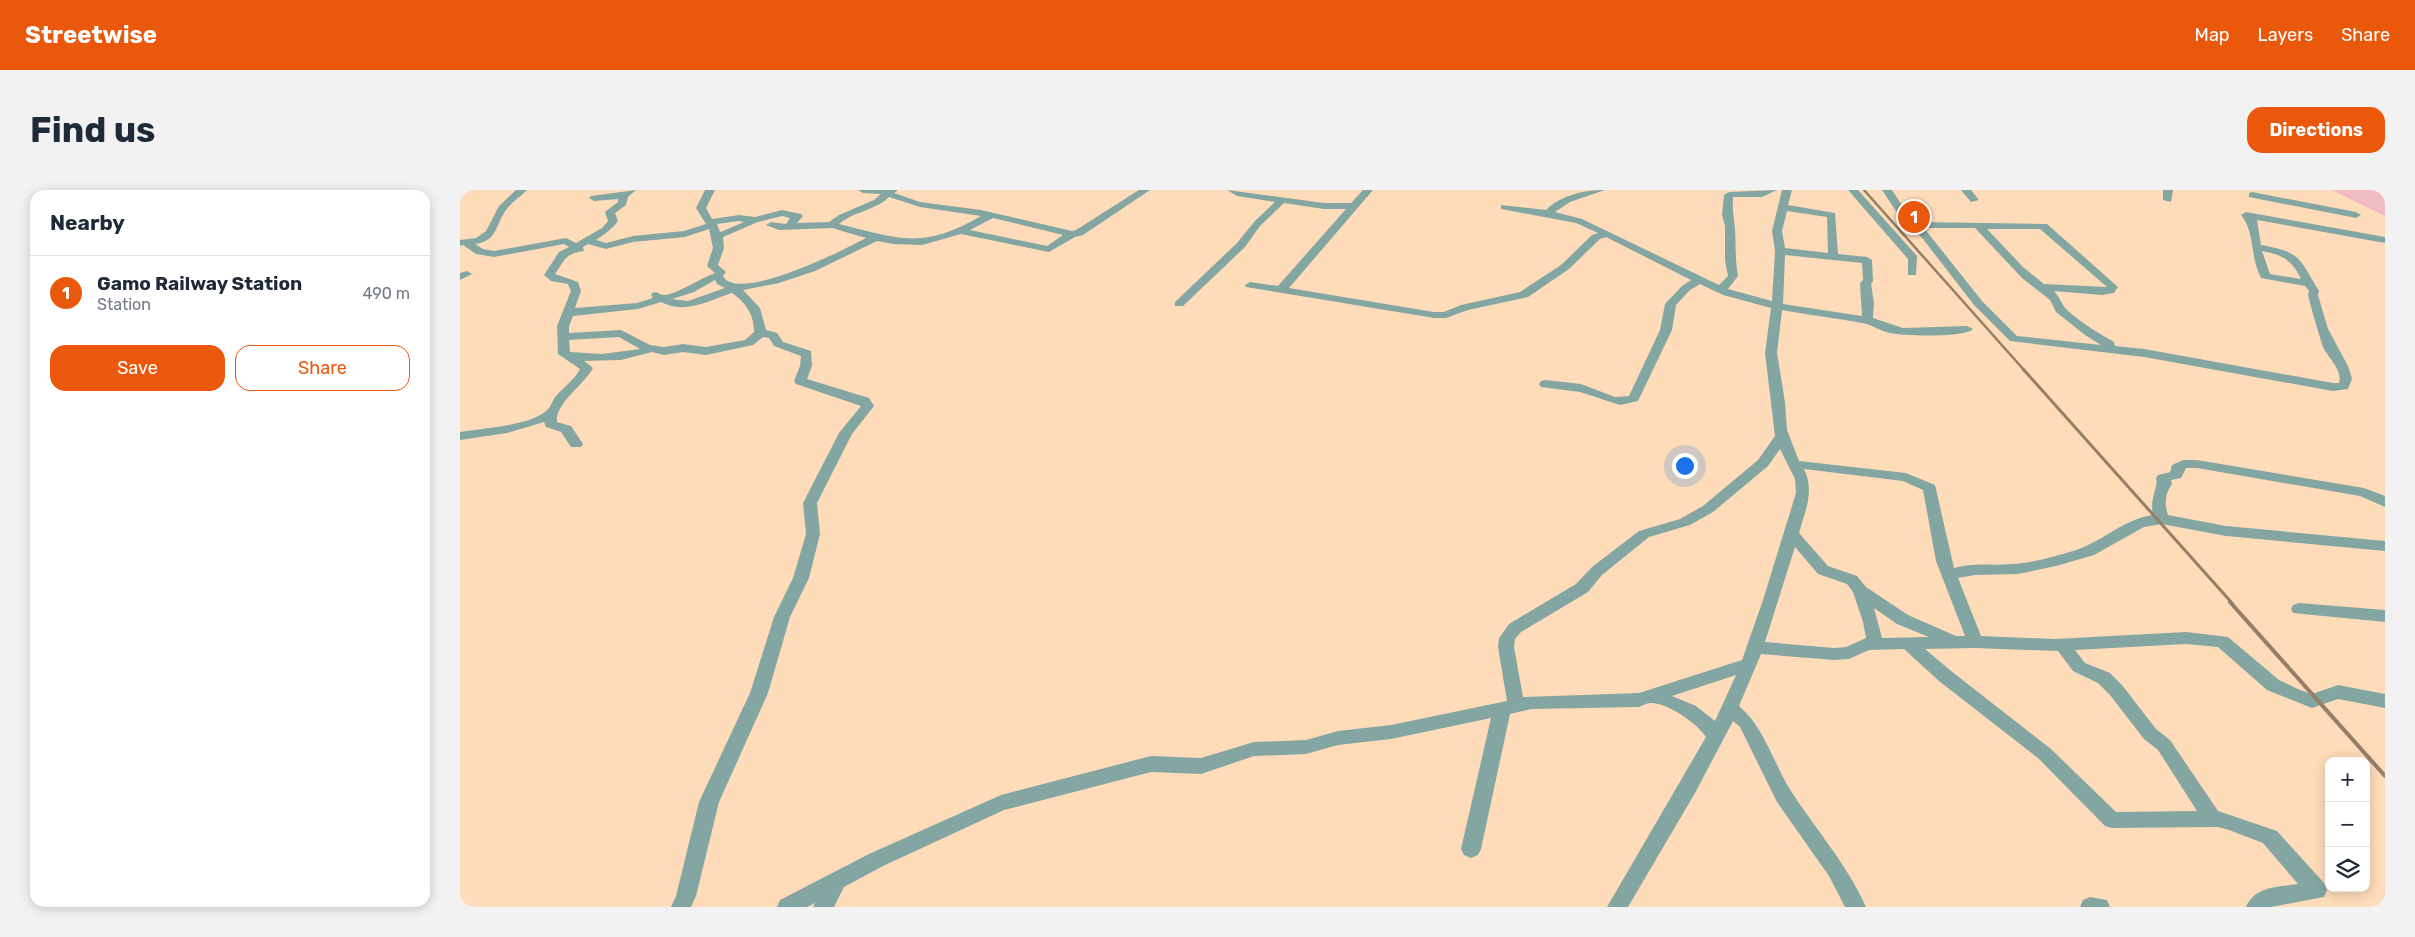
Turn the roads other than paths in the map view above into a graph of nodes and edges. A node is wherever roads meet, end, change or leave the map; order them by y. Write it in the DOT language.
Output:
graph roads {
  1 [pos="522,190"];
  2 [pos="710,190"];
  3 [pos="863,190"];
  4 [pos="1145,190"];
  5 [pos="1232,190"];
  6 [pos="1368,190"];
  7 [pos="1600,190"];
  8 [pos="1772,190"];
  9 [pos="1787,190"];
  10 [pos="1853,190"];
  11 [pos="1887,190"];
  12 [pos="1966,190"];
  13 [pos="889,192"];
  14 [pos="2252,192"];
  15 [pos="627,193"];
  16 [pos="594,198"];
  17 [pos="1283,199"];
  18 [pos="1974,200"];
  19 [pos="1354,206"];
  20 [pos="1783,206"];
  21 [pos="1504,207"];
  22 [pos="1550,214"];
  23 [pos="990,215"];
  24 [pos="2246,215"];
  25 [pos="2356,215"];
  26 [pos="755,220"];
  27 [pos="772,225"];
  28 [pos="793,225"];
  29 [pos="832,225"];
  30 [pos="1914,225"];
  31 [pos="1978,226"];
  32 [pos="714,228"];
  33 [pos="963,232"];
  34 [pos="1072,234"];
  35 [pos="1606,234"];
  36 [pos="875,238"];
  37 [pos="2385,240"];
  38 [pos="593,242"];
  39 [pos="462,243"];
  40 [pos="574,247"];
  41 [pos="2256,247"];
  42 [pos="1780,250"];
  43 [pos="1833,257"];
  44 [pos="1912,273"];
  45 [pos="719,275"];
  46 [pos="1700,279"];
  47 [pos="2309,283"];
  48 [pos="1250,285"];
  49 [pos="2042,287"];
  50 [pos="735,288"];
  51 [pos="1281,290"];
  52 [pos="1721,290"];
  53 [pos="660,297"];
  54 [pos="1179,304"];
  55 [pos="1777,307"];
  56 [pos="567,313"];
  57 [pos="1866,320"];
  58 [pos="1967,329"];
  59 [pos="760,333"];
  60 [pos="564,337"];
  61 [pos="651,349"];
  62 [pos="2120,350"];
  63 [pos="570,357"];
  64 [pos="612,359"];
  65 [pos="586,367"];
  66 [pos="1545,384"];
  67 [pos="550,413"];
  68 [pos="460,436"];
  69 [pos="1782,436"];
  70 [pos="576,444"];
  71 [pos="1793,464"];
  72 [pos="2385,502"];
  73 [pos="2162,519"];
  74 [pos="1791,533"];
  75 [pos="2385,546"];
  76 [pos="1950,575"];
  77 [pos="1860,591"];
  78 [pos="2299,609"];
  79 [pos="2385,616"];
  80 [pos="1956,642"];
  81 [pos="1975,642"];
  82 [pos="1908,643"];
  83 [pos="1875,644"];
  84 [pos="2064,644"];
  85 [pos="1755,647"];
  86 [pos="1749,664"];
  87 [pos="1654,696"];
  88 [pos="2385,701"];
  89 [pos="1509,706"];
  90 [pos="1730,707"];
  91 [pos="1716,737"];
  92 [pos="2213,819"];
  93 [pos="1471,848"];
  94 [pos="836,882"];
  95 [pos="681,907"];
  96 [pos="786,907"];
  97 [pos="824,907"];
  98 [pos="1617,907"];
  99 [pos="1856,907"];
  100 [pos="2090,907"];
  101 [pos="2100,907"];
  102 [pos="2256,907"];
  1 -- 39 [label="street"];
  2 -- 32 [label="street"];
  3 -- 13 [label="street"];
  4 -- 34 [label="street"];
  5 -- 17 [label="street"];
  6 -- 19 [label="street"];
  7 -- 22 [label="street"];
  8 -- 52 [label="street"];
  9 -- 20 [label="street"];
  10 -- 44 [label="street"];
  11 -- 30 [label="street"];
  12 -- 18 [label="street"];
  13 -- 23 [label="street"];
  13 -- 29 [label="street"];
  14 -- 24 [label="street"];
  14 -- 25 [label="street"];
  15 -- 16 [label="street"];
  15 -- 38 [label="street"];
  17 -- 19 [label="street"];
  17 -- 54 [label="street"];
  19 -- 51 [label="street"];
  20 -- 42 [label="street"];
  20 -- 43 [label="street"];
  21 -- 22 [label="street"];
  22 -- 35 [label="street"];
  23 -- 33 [label="street"];
  23 -- 34 [label="street"];
  24 -- 37 [label="street"];
  24 -- 41 [label="street"];
  26 -- 28 [label="street"];
  26 -- 32 [label="street"];
  26 -- 32 [label="street"];
  27 -- 28 [label="street"];
  28 -- 29 [label="street"];
  29 -- 36 [label="street"];
  30 -- 31 [label="street"];
  30 -- 62 [label="street"];
  31 -- 49 [label="street"];
  31 -- 49 [label="street"];
  32 -- 38 [label="street"];
  32 -- 45 [label="street"];
  33 -- 34 [label="street"];
  33 -- 36 [label="street"];
  35 -- 46 [label="street"];
  35 -- 51 [label="street"];
  36 -- 50 [label="street"];
  38 -- 40 [label="street"];
  39 -- 40 [label="street"];
  40 -- 56 [label="street"];
  41 -- 47 [label="street"];
  41 -- 47 [label="street"];
  42 -- 43 [label="street"];
  42 -- 55 [label="street"];
  43 -- 57 [label="street"];
  45 -- 50 [label="street"];
  45 -- 53 [label="street"];
  46 -- 52 [label="street"];
  46 -- 66 [label="street"];
  47 -- 62 [label="street"];
  48 -- 51 [label="street"];
  49 -- 62 [label="street"];
  50 -- 53 [label="street"];
  50 -- 59 [label="street"];
  52 -- 55 [label="street"];
  53 -- 56 [label="street"];
  55 -- 57 [label="street"];
  55 -- 69 [label="street"];
  56 -- 60 [label="street"];
  57 -- 58 [label="street"];
  59 -- 61 [label="street"];
  59 -- 95 [label="street"];
  60 -- 61 [label="street"];
  60 -- 63 [label="street"];
  61 -- 64 [label="street"];
  63 -- 64 [label="street"];
  63 -- 65 [label="street"];
  64 -- 65 [label="street"];
  65 -- 67 [label="street"];
  67 -- 68 [label="street"];
  67 -- 70 [label="street"];
  69 -- 71 [label="street"];
  69 -- 89 [label="street"];
  71 -- 74 [label="street"];
  71 -- 76 [label="street"];
  72 -- 73 [label="street"];
  73 -- 75 [label="street"];
  73 -- 76 [label="street"];
  74 -- 77 [label="street"];
  74 -- 85 [label="street"];
  76 -- 81 [label="street"];
  77 -- 80 [label="street"];
  77 -- 83 [label="street"];
  78 -- 79 [label="street"];
  80 -- 81 [label="street"];
  80 -- 82 [label="street"];
  81 -- 84 [label="street"];
  82 -- 83 [label="street"];
  82 -- 92 [label="street"];
  83 -- 85 [label="street"];
  84 -- 88 [label="street"];
  84 -- 92 [label="street"];
  85 -- 86 [label="street"];
  86 -- 87 [label="street"];
  86 -- 90 [label="street"];
  87 -- 89 [label="street"];
  87 -- 91 [label="street"];
  89 -- 93 [label="street"];
  89 -- 94 [label="street"];
  90 -- 91 [label="street"];
  90 -- 99 [label="street"];
  91 -- 98 [label="street"];
  92 -- 102 [label="street"];
  94 -- 96 [label="street"];
  94 -- 97 [label="street"];
  100 -- 101 [label="street"];
}
